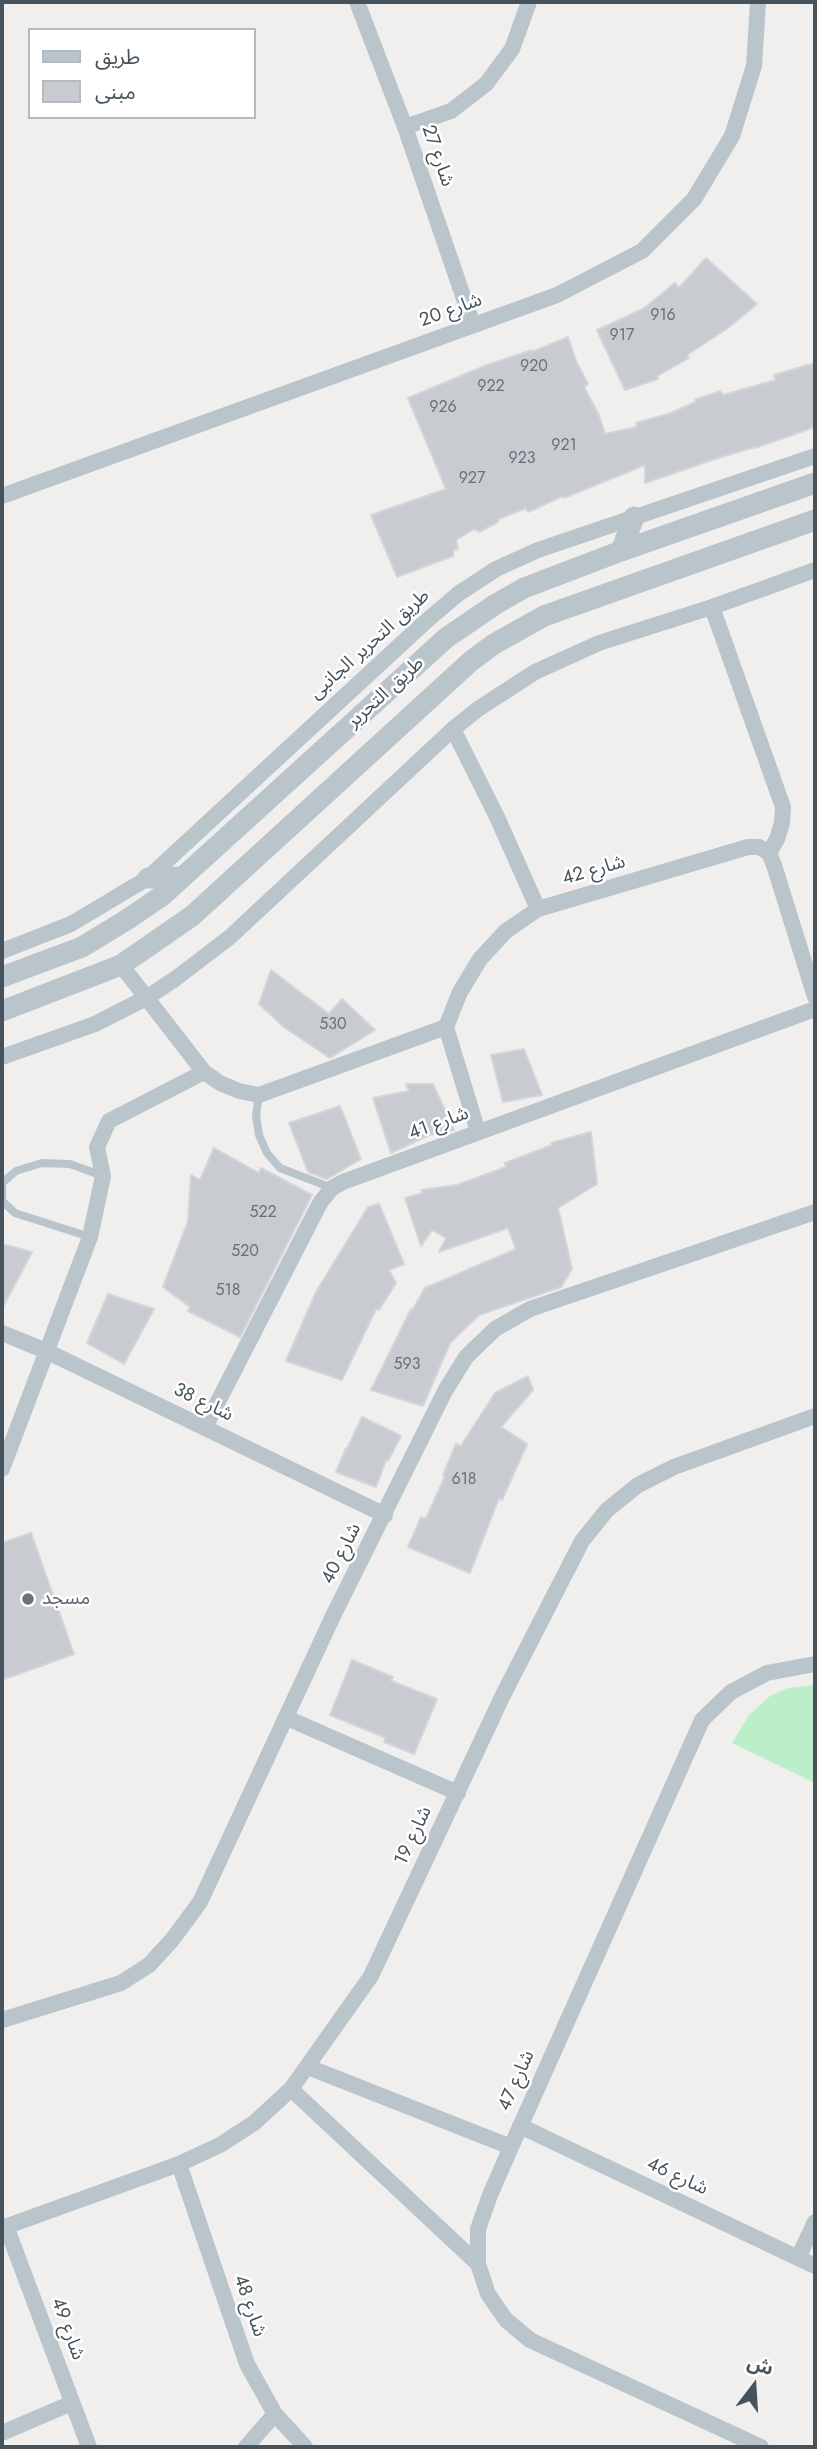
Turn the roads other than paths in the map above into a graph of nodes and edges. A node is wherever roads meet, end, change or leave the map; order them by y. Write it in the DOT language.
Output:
graph roads {
  1 [pos="357,2"];
  2 [pos="529,2"];
  3 [pos="758,2"];
  4 [pos="405,127"];
  5 [pos="473,325"];
  6 [pos="815,456"];
  7 [pos="815,483"];
  8 [pos="780,495"];
  9 [pos="2,496"];
  10 [pos="634,517"];
  11 [pos="815,520"];
  12 [pos="705,521"];
  13 [pos="787,530"];
  14 [pos="621,551"];
  15 [pos="721,553"];
  16 [pos="815,569"];
  17 [pos="712,607"];
  18 [pos="453,729"];
  19 [pos="769,853"];
  20 [pos="183,877"];
  21 [pos="148,878"];
  22 [pos="538,909"];
  23 [pos="2,951"];
  24 [pos="121,965"];
  25 [pos="2,977"];
  26 [pos="815,997"];
  27 [pos="146,998"];
  28 [pos="815,1009"];
  29 [pos="2,1011"];
  30 [pos="446,1027"];
  31 [pos="2,1057"];
  32 [pos="204,1072"];
  33 [pos="259,1095"];
  34 [pos="478,1132"];
  35 [pos="103,1176"];
  36 [pos="332,1188"];
  37 [pos="815,1212"];
  38 [pos="90,1237"];
  39 [pos="2,1333"];
  40 [pos="46,1351"];
  41 [pos="815,1416"];
  42 [pos="205,1427"];
  43 [pos="2,1469"];
  44 [pos="385,1515"];
  45 [pos="815,1664"];
  46 [pos="287,1718"];
  47 [pos="458,1793"];
  48 [pos="2,2021"];
  49 [pos="308,2067"];
  50 [pos="290,2089"];
  51 [pos="520,2126"];
  52 [pos="510,2147"];
  53 [pos="179,2164"];
  54 [pos="815,2222"];
  55 [pos="4,2227"];
  56 [pos="798,2258"];
  57 [pos="478,2264"];
  58 [pos="815,2266"];
  59 [pos="72,2403"];
  60 [pos="275,2414"];
  61 [pos="2,2433"];
  62 [pos="89,2447"];
  63 [pos="246,2447"];
  64 [pos="305,2447"];
  65 [pos="761,2447"];
  1 -- 4 [label="street, شارع 27"];
  2 -- 4 [label="street"];
  3 -- 5 [label="street, شارع 20"];
  4 -- 5 [label="street, شارع 27"];
  5 -- 9 [label="street, شارع 20"];
  6 -- 10 [label="street, طريق التحرير الجانبى"];
  7 -- 8 [label="street, طريق التحرير"];
  8 -- 12 [label="street, طريق التحرير"];
  8 -- 13 [label="street"];
  10 -- 14 [label="street"];
  10 -- 21 [label="street, طريق التحرير الجانبى"];
  11 -- 13 [label="street, طريق التحرير"];
  12 -- 14 [label="street, طريق التحرير"];
  12 -- 15 [label="street"];
  13 -- 15 [label="street, طريق التحرير"];
  14 -- 20 [label="street, طريق التحرير"];
  15 -- 24 [label="street, طريق التحرير"];
  16 -- 17 [label="street"];
  17 -- 18 [label="street"];
  17 -- 19 [label="street"];
  18 -- 22 [label="street"];
  18 -- 27 [label="street"];
  19 -- 22 [label="street, شارع 42"];
  19 -- 26 [label="street"];
  20 -- 21 [label="street"];
  20 -- 25 [label="street, طريق التحرير"];
  21 -- 23 [label="street, طريق التحرير الجانبى"];
  22 -- 30 [label="street, شارع 42"];
  24 -- 27 [label="street"];
  24 -- 29 [label="street, طريق التحرير"];
  27 -- 31 [label="street"];
  27 -- 32 [label="street"];
  28 -- 34 [label="street, شارع 41"];
  30 -- 33 [label="street"];
  30 -- 34 [label="street"];
  32 -- 33 [label="street"];
  32 -- 35 [label="street"];
  33 -- 36 [label="lane"];
  34 -- 36 [label="street, شارع 41"];
  35 -- 38 [label="street"];
  35 -- 38 [label="lane"];
  36 -- 42 [label="street"];
  37 -- 44 [label="street, شارع 40"];
  38 -- 40 [label="street"];
  39 -- 40 [label="street, شارع 38"];
  40 -- 42 [label="street, شارع 38"];
  40 -- 43 [label="street"];
  41 -- 47 [label="street, شارع 19"];
  42 -- 44 [label="street, شارع 38"];
  44 -- 46 [label="street, شارع 40"];
  45 -- 51 [label="street, شارع 47"];
  46 -- 47 [label="street"];
  46 -- 48 [label="street, شارع 40"];
  47 -- 49 [label="street, شارع 19"];
  49 -- 50 [label="street, شارع 19"];
  49 -- 52 [label="street"];
  50 -- 53 [label="street, شارع 19"];
  50 -- 57 [label="street"];
  51 -- 52 [label="street, شارع 47"];
  51 -- 56 [label="street, شارع 46"];
  52 -- 57 [label="street, شارع 47"];
  53 -- 55 [label="street, شارع 19"];
  53 -- 60 [label="street, شارع 48"];
  54 -- 56 [label="street"];
  55 -- 59 [label="street, شارع 49"];
  56 -- 58 [label="street, شارع 46"];
  57 -- 65 [label="street, شارع 47"];
  59 -- 61 [label="street"];
  59 -- 62 [label="street, شارع 49"];
  60 -- 63 [label="street"];
  60 -- 64 [label="street, شارع 48"];
}
